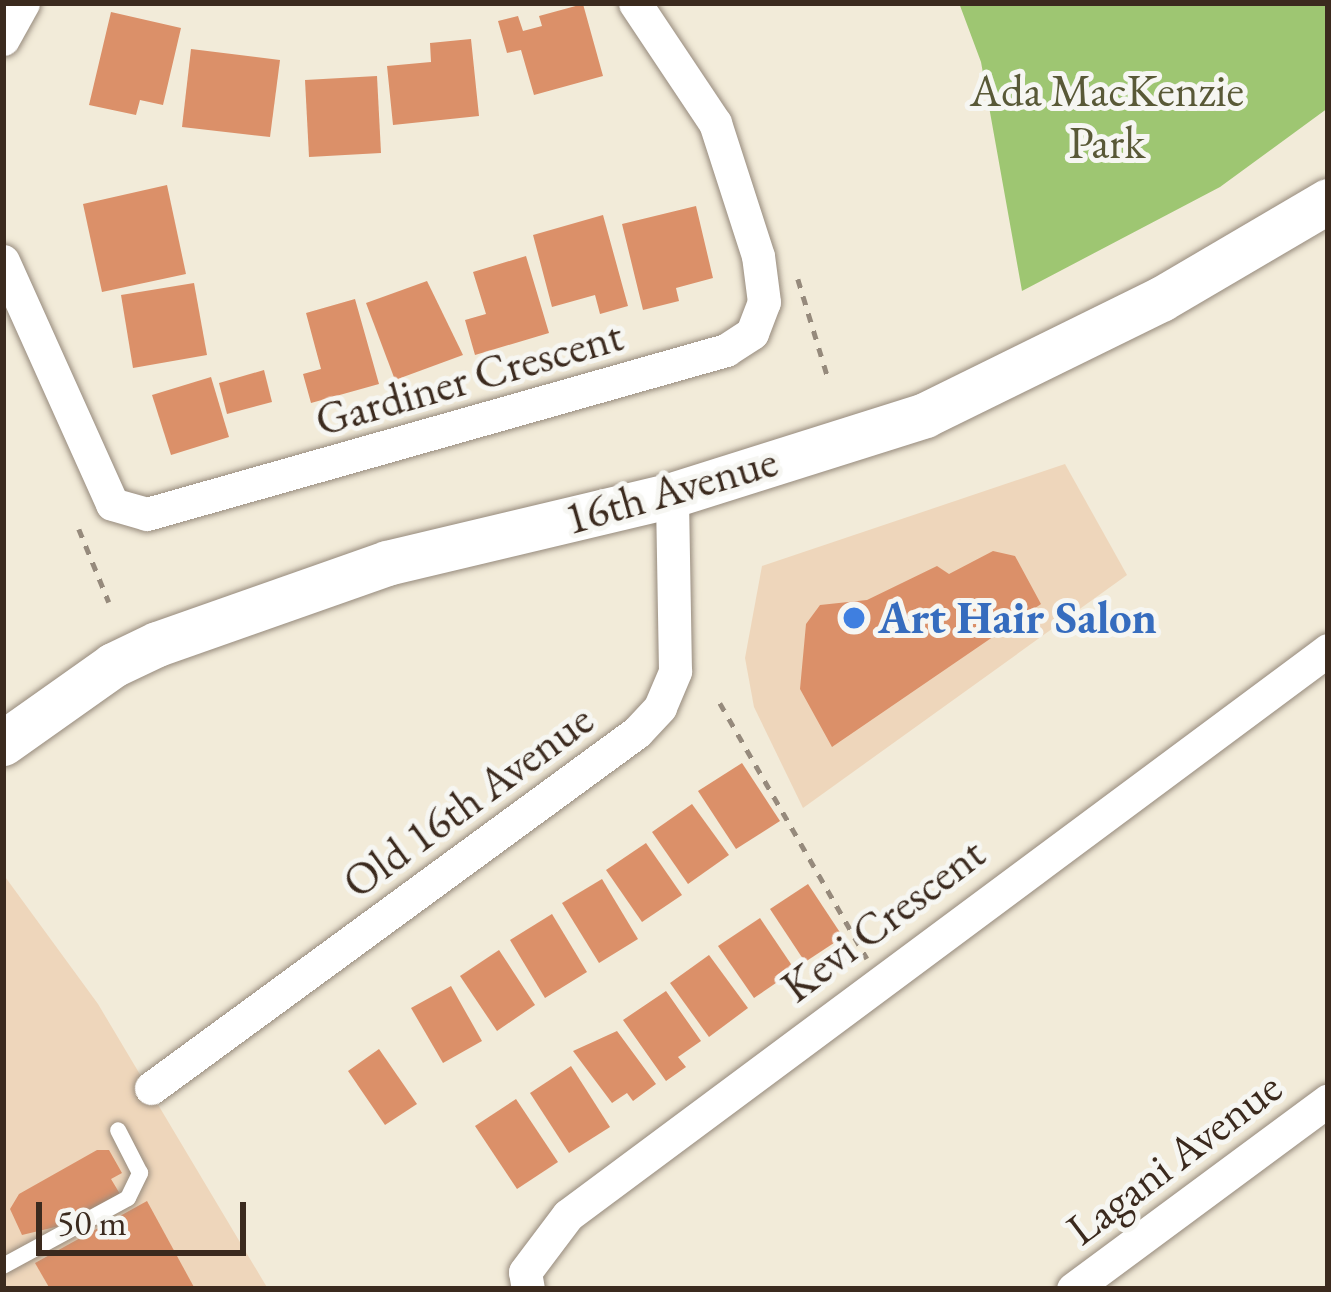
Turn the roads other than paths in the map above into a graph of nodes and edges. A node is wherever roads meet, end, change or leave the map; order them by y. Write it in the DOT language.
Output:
graph roads {
  1 [pos="23,3"];
  2 [pos="635,3"];
  3 [pos="3,39"];
  4 [pos="1328,201"];
  5 [pos="3,261"];
  6 [pos="672,496"];
  7 [pos="1328,650"];
  8 [pos="3,743"];
  9 [pos="151,1088"];
  10 [pos="1328,1100"];
  11 [pos="118,1130"];
  12 [pos="3,1266"];
  13 [pos="528,1289"];
  14 [pos="1073,1289"];
  1 -- 3 [label="street"];
  2 -- 5 [label="street, Gardiner Crescent"];
  4 -- 6 [label="main road, 16th Avenue"];
  6 -- 8 [label="main road, 16th Avenue"];
  6 -- 9 [label="street, Old 16th Avenue"];
  7 -- 13 [label="street, Kevi Crescent"];
  10 -- 14 [label="street, Lagani Avenue"];
  11 -- 12 [label="lane"];
}
